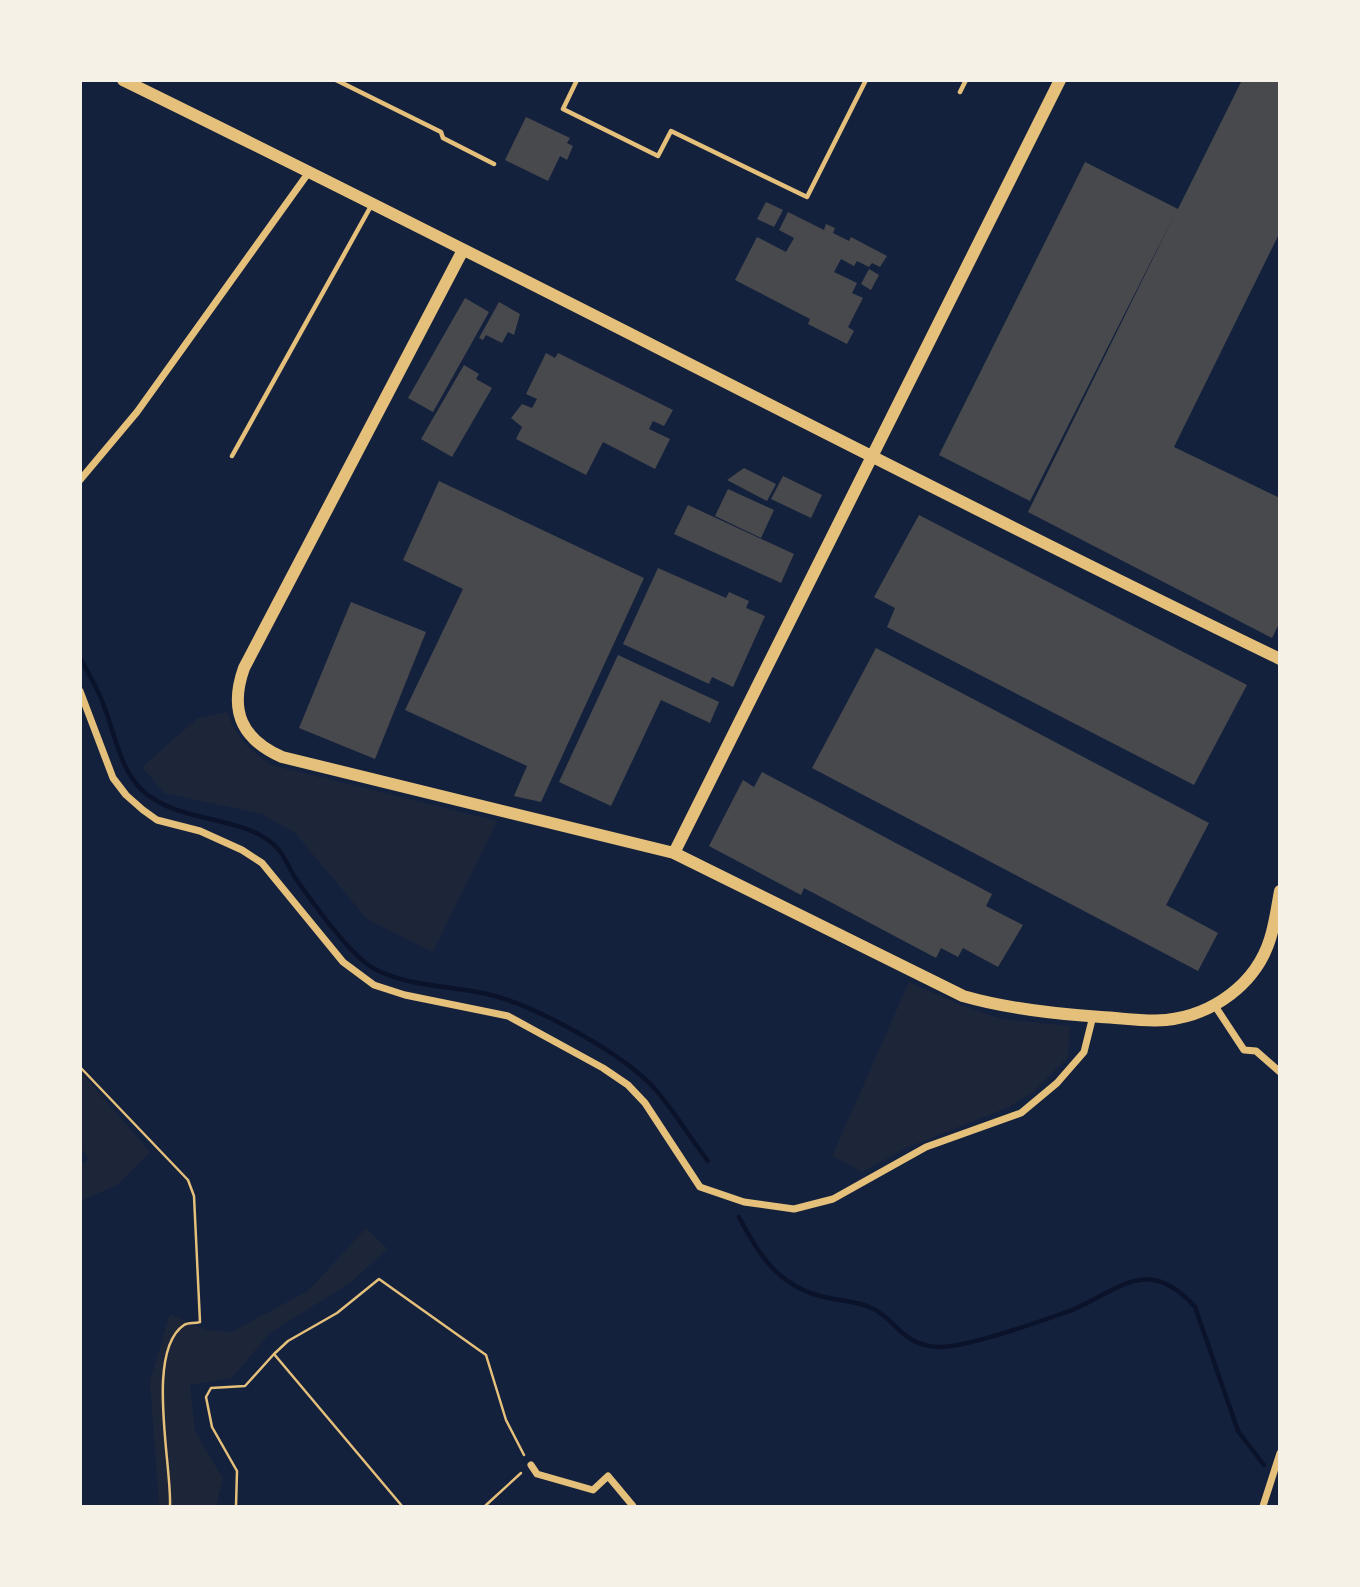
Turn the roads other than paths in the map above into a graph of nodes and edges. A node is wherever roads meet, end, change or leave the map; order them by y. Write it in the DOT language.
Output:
graph roads {
  1 [pos="123,80"];
  2 [pos="336,80"];
  3 [pos="578,80"];
  4 [pos="866,80"];
  5 [pos="965,80"];
  6 [pos="1060,80"];
  7 [pos="960,92"];
  8 [pos="494,164"];
  9 [pos="310,172"];
  10 [pos="373,204"];
  11 [pos="463,250"];
  12 [pos="232,456"];
  13 [pos="871,456"];
  14 [pos="80,480"];
  15 [pos="1279,659"];
  16 [pos="80,691"];
  17 [pos="674,853"];
  18 [pos="1279,891"];
  19 [pos="1215,1006"];
  20 [pos="1093,1016"];
  21 [pos="1279,1072"];
  22 [pos="1279,1453"];
  23 [pos="531,1465"];
  24 [pos="633,1507"];
  25 [pos="1263,1507"];
  1 -- 9 [label="street"];
  2 -- 8 [label="lane"];
  3 -- 4 [label="lane"];
  5 -- 7 [label="lane"];
  6 -- 13 [label="street"];
  9 -- 10 [label="street"];
  9 -- 14 [label="street"];
  10 -- 11 [label="street"];
  10 -- 12 [label="lane"];
  11 -- 13 [label="street"];
  11 -- 17 [label="street"];
  13 -- 15 [label="street"];
  13 -- 17 [label="street"];
  16 -- 20 [label="street"];
  17 -- 20 [label="street"];
  18 -- 19 [label="street"];
  19 -- 20 [label="street"];
  19 -- 21 [label="street"];
  22 -- 25 [label="street"];
  23 -- 24 [label="street"];
}
